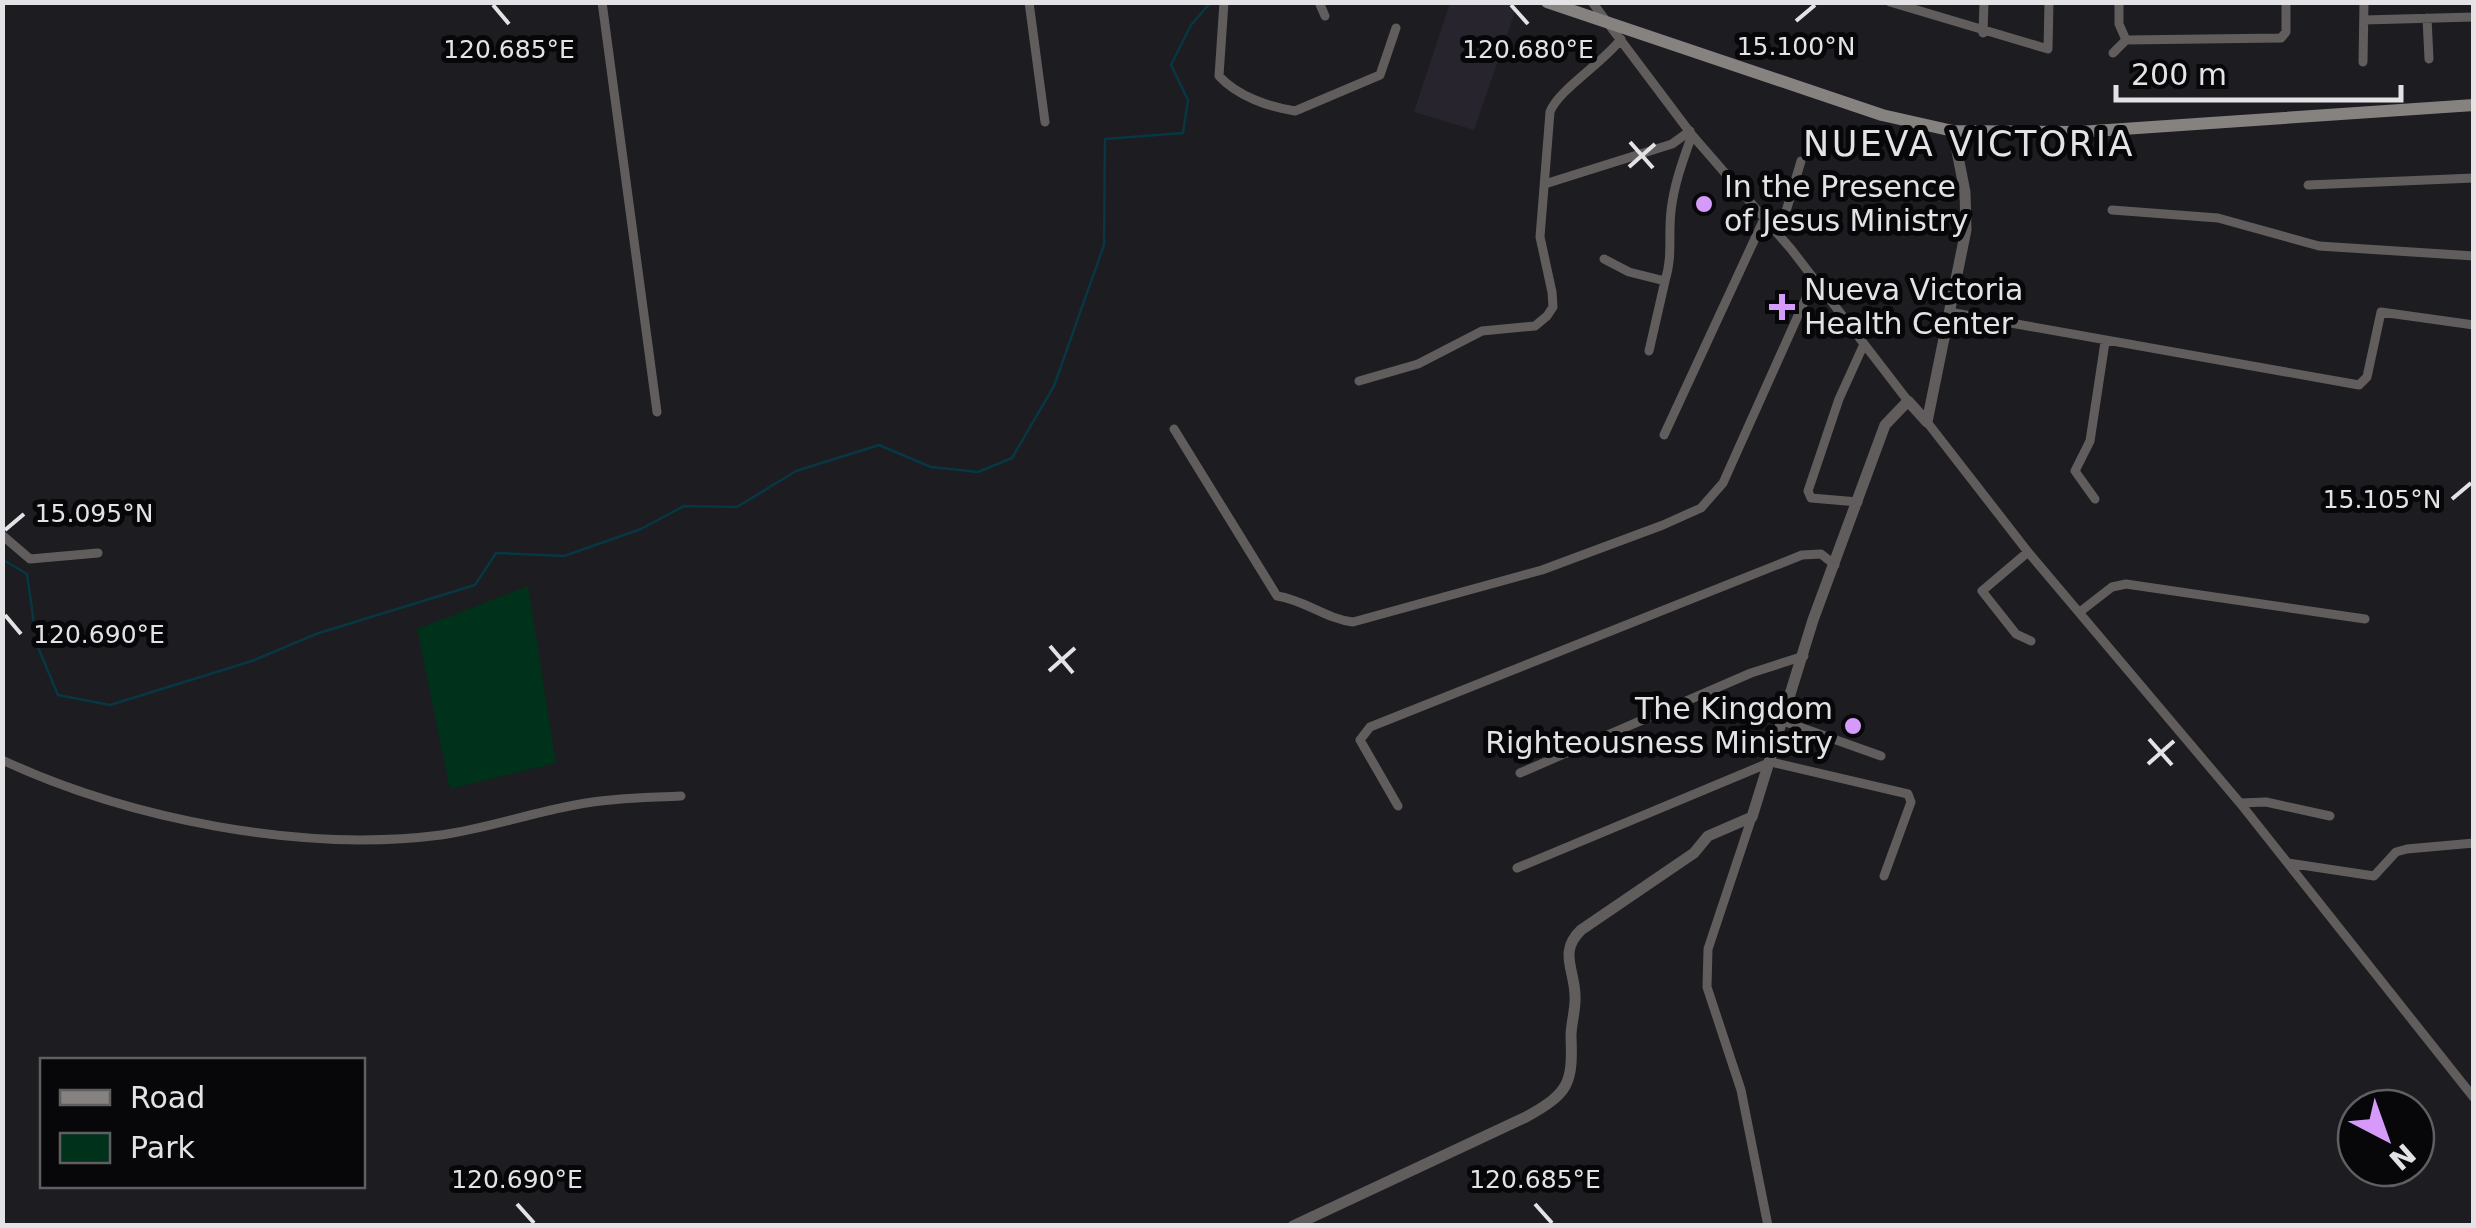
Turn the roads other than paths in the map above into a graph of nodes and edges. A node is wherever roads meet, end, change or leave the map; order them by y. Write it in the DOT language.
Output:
graph roads {
  1 [pos="602,2"];
  2 [pos="1029,2"];
  3 [pos="1224,2"];
  4 [pos="1319,2"];
  5 [pos="1547,2"];
  6 [pos="1592,2"];
  7 [pos="1890,2"];
  8 [pos="1928,2"];
  9 [pos="1984,2"];
  10 [pos="2049,2"];
  11 [pos="2119,2"];
  12 [pos="2286,2"];
  13 [pos="2364,2"];
  14 [pos="1928,14"];
  15 [pos="1324,16"];
  16 [pos="2474,17"];
  17 [pos="2427,18"];
  18 [pos="1604,19"];
  19 [pos="2364,20"];
  20 [pos="1396,28"];
  21 [pos="1984,32"];
  22 [pos="1621,39"];
  23 [pos="2126,40"];
  24 [pos="2113,53"];
  25 [pos="2429,60"];
  26 [pos="2363,62"];
  27 [pos="2474,105"];
  28 [pos="1045,122"];
  29 [pos="1952,131"];
  30 [pos="1691,133"];
  31 [pos="1801,161"];
  32 [pos="2474,178"];
  33 [pos="1548,183"];
  34 [pos="2308,185"];
  35 [pos="2112,210"];
  36 [pos="1764,219"];
  37 [pos="1779,235"];
  38 [pos="2474,256"];
  39 [pos="1604,259"];
  40 [pos="1814,280"];
  41 [pos="1664,281"];
  42 [pos="1949,312"];
  43 [pos="2474,325"];
  44 [pos="2105,342"];
  45 [pos="1864,344"];
  46 [pos="1649,351"];
  47 [pos="1359,382"];
  48 [pos="1908,401"];
  49 [pos="658,412"];
  50 [pos="1927,422"];
  51 [pos="1174,428"];
  52 [pos="1664,435"];
  53 [pos="2095,499"];
  54 [pos="1858,502"];
  55 [pos="2,534"];
  56 [pos="2028,552"];
  57 [pos="98,554"];
  58 [pos="1835,566"];
  59 [pos="2081,611"];
  60 [pos="2366,619"];
  61 [pos="2031,641"];
  62 [pos="1804,656"];
  63 [pos="1783,721"];
  64 [pos="1881,756"];
  65 [pos="2,760"];
  66 [pos="1771,762"];
  67 [pos="1520,773"];
  68 [pos="681,796"];
  69 [pos="2240,803"];
  70 [pos="1398,806"];
  71 [pos="1752,816"];
  72 [pos="2330,816"];
  73 [pos="2474,843"];
  74 [pos="2288,862"];
  75 [pos="1517,868"];
  76 [pos="1884,876"];
  77 [pos="2474,1098"];
  78 [pos="1293,1226"];
  79 [pos="1768,1226"];
  1 -- 49 [label="street"];
  2 -- 28 [label="street"];
  3 -- 20 [label="street"];
  4 -- 15 [label="street"];
  5 -- 18 [label="main road"];
  6 -- 18 [label="street"];
  7 -- 14 [label="street"];
  8 -- 14 [label="street"];
  9 -- 21 [label="street"];
  10 -- 21 [label="street"];
  11 -- 23 [label="street"];
  12 -- 23 [label="street"];
  13 -- 19 [label="street"];
  14 -- 21 [label="street"];
  16 -- 17 [label="street"];
  17 -- 19 [label="street"];
  17 -- 25 [label="street"];
  18 -- 22 [label="street"];
  18 -- 29 [label="main road"];
  19 -- 26 [label="street"];
  22 -- 30 [label="street"];
  22 -- 33 [label="street"];
  23 -- 24 [label="street"];
  27 -- 29 [label="main road"];
  29 -- 42 [label="street"];
  30 -- 33 [label="street"];
  30 -- 36 [label="street"];
  30 -- 41 [label="street"];
  31 -- 37 [label="street"];
  32 -- 34 [label="street"];
  33 -- 47 [label="street"];
  35 -- 38 [label="street"];
  36 -- 37 [label="street"];
  36 -- 52 [label="street"];
  37 -- 40 [label="street"];
  39 -- 41 [label="street"];
  40 -- 45 [label="street"];
  40 -- 51 [label="street"];
  41 -- 46 [label="street"];
  42 -- 44 [label="street"];
  42 -- 50 [label="street"];
  43 -- 44 [label="street"];
  44 -- 53 [label="street"];
  45 -- 48 [label="street"];
  45 -- 54 [label="street"];
  48 -- 50 [label="street"];
  48 -- 54 [label="street"];
  50 -- 56 [label="street"];
  54 -- 58 [label="street"];
  55 -- 57 [label="street"];
  56 -- 59 [label="street"];
  56 -- 61 [label="street"];
  58 -- 62 [label="street"];
  58 -- 70 [label="street"];
  59 -- 60 [label="street"];
  59 -- 69 [label="street"];
  62 -- 63 [label="street"];
  62 -- 67 [label="street"];
  63 -- 64 [label="street"];
  63 -- 66 [label="street"];
  65 -- 68 [label="street"];
  66 -- 71 [label="street"];
  66 -- 75 [label="street"];
  66 -- 76 [label="street"];
  69 -- 72 [label="street"];
  69 -- 74 [label="street"];
  71 -- 78 [label="street"];
  71 -- 79 [label="street"];
  73 -- 74 [label="street"];
  74 -- 77 [label="street"];
}
